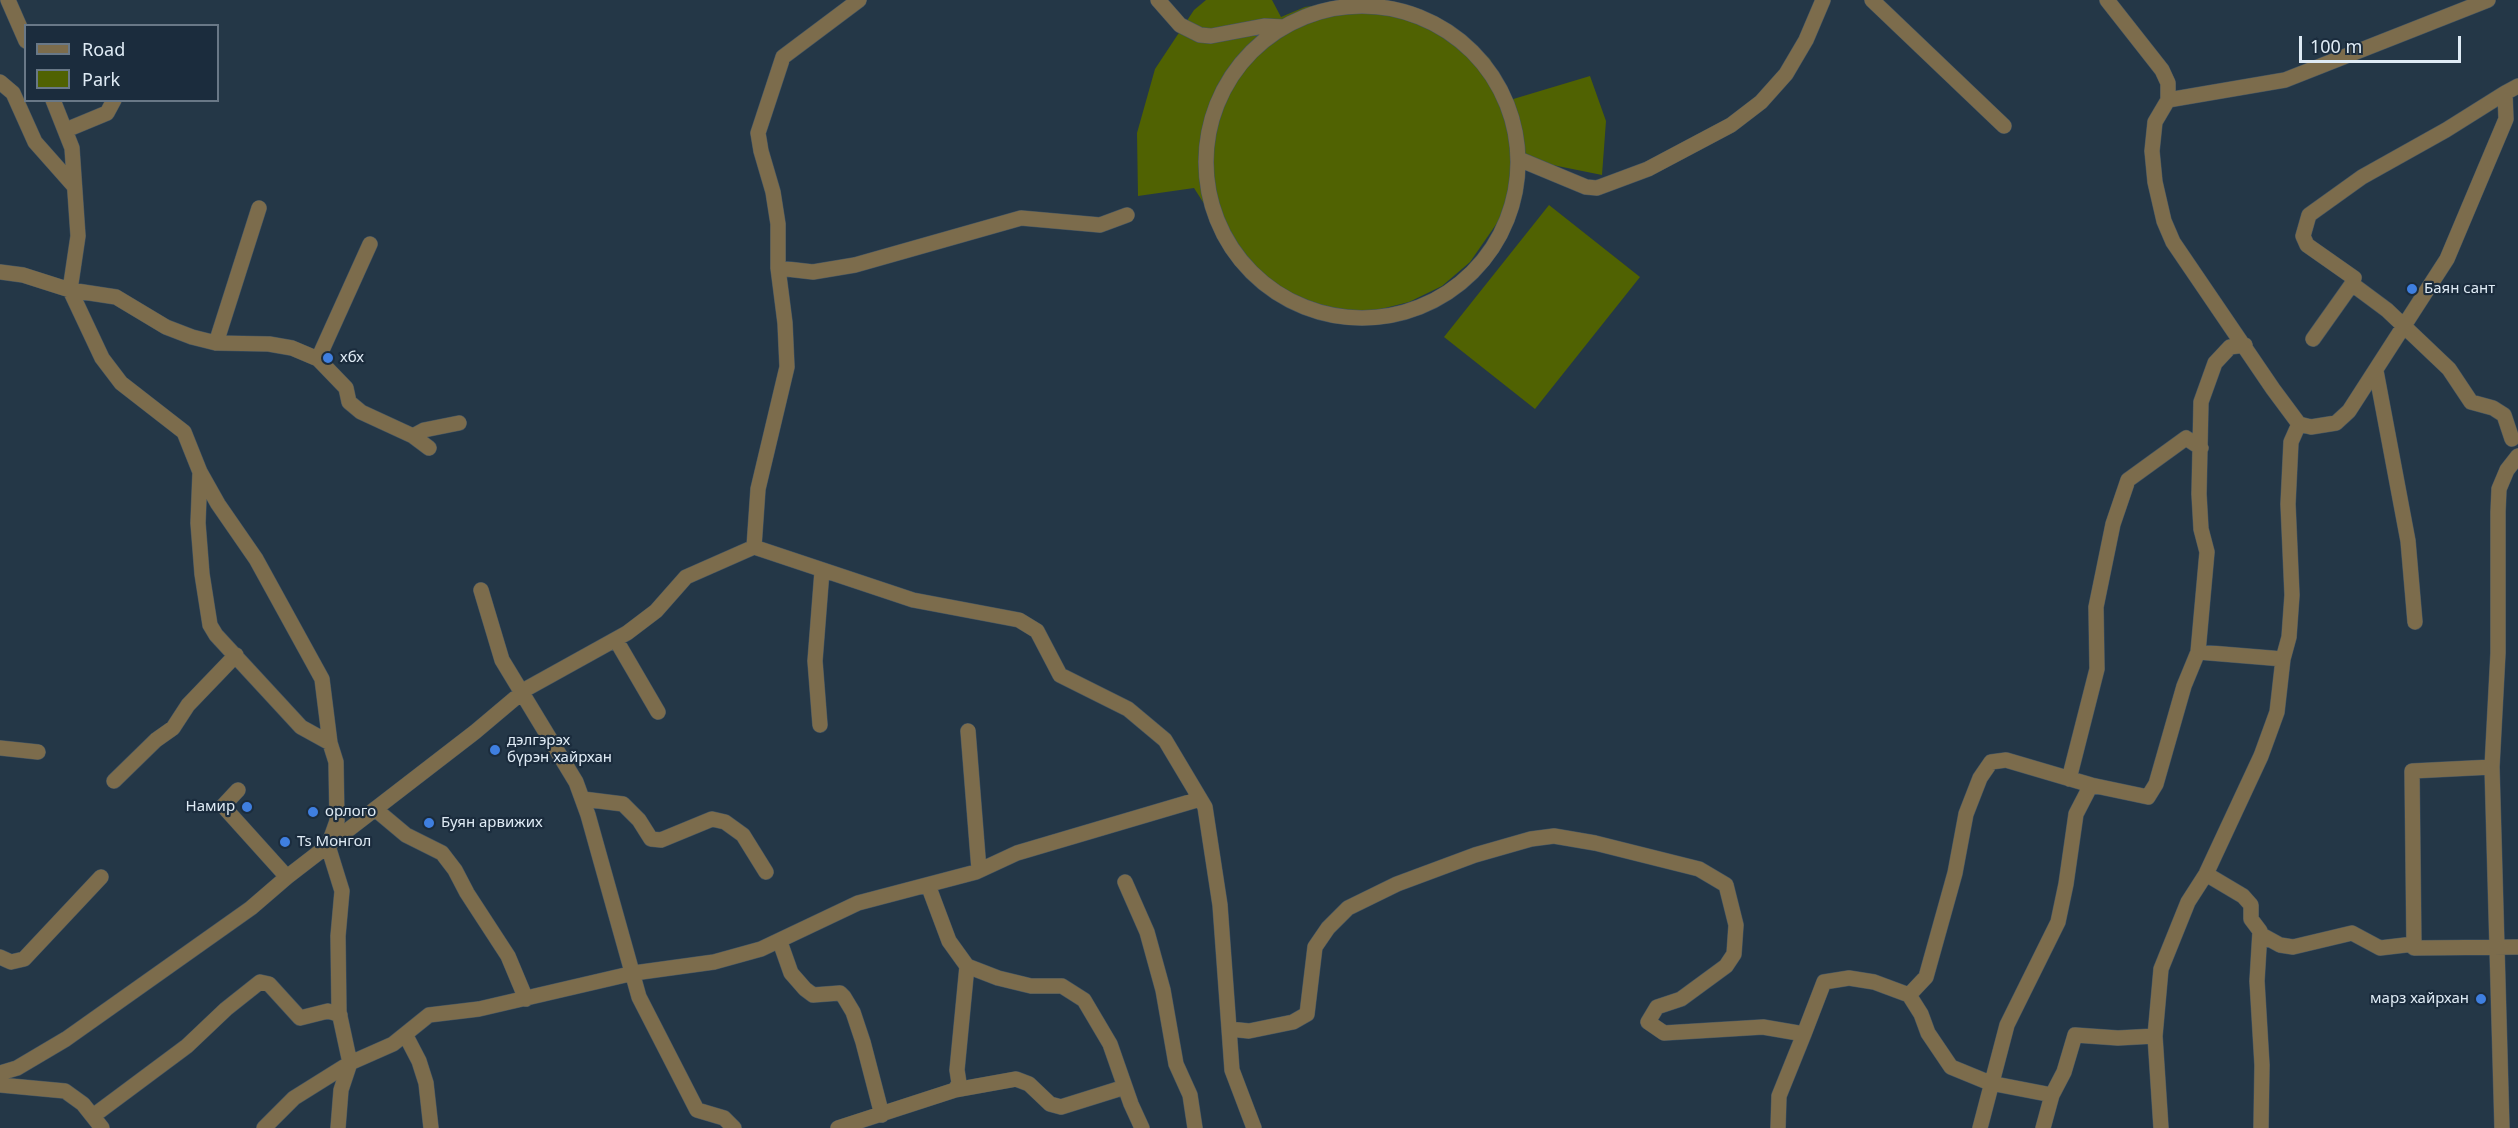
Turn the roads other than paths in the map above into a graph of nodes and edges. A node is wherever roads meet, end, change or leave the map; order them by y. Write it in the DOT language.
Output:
graph roads {
  1 [pos="8,0"];
  2 [pos="859,0"];
  3 [pos="1158,0"];
  4 [pos="1823,0"];
  5 [pos="1872,0"];
  6 [pos="2107,0"];
  7 [pos="2488,0"];
  8 [pos="1284,27"];
  9 [pos="24,36"];
  10 [pos="0,82"];
  11 [pos="2512,89"];
  12 [pos="2168,100"];
  13 [pos="54,102"];
  14 [pos="113,102"];
  15 [pos="2004,126"];
  16 [pos="66,130"];
  17 [pos="1521,160"];
  18 [pos="74,186"];
  19 [pos="259,208"];
  20 [pos="1127,214"];
  21 [pos="370,244"];
  22 [pos="778,268"];
  23 [pos="0,272"];
  24 [pos="2352,284"];
  25 [pos="70,290"];
  26 [pos="2403,325"];
  27 [pos="2313,339"];
  28 [pos="216,343"];
  29 [pos="2245,345"];
  30 [pos="318,359"];
  31 [pos="2376,371"];
  32 [pos="459,423"];
  33 [pos="2299,424"];
  34 [pos="2515,432"];
  35 [pos="413,436"];
  36 [pos="429,448"];
  37 [pos="2201,448"];
  38 [pos="2518,457"];
  39 [pos="200,472"];
  40 [pos="754,547"];
  41 [pos="822,571"];
  42 [pos="481,590"];
  43 [pos="2415,622"];
  44 [pos="616,639"];
  45 [pos="2198,652"];
  46 [pos="237,655"];
  47 [pos="2283,659"];
  48 [pos="522,692"];
  49 [pos="658,712"];
  50 [pos="820,725"];
  51 [pos="968,731"];
  52 [pos="330,743"];
  53 [pos="0,748"];
  54 [pos="38,752"];
  55 [pos="2492,767"];
  56 [pos="2069,779"];
  57 [pos="114,781"];
  58 [pos="2091,785"];
  59 [pos="238,790"];
  60 [pos="583,799"];
  61 [pos="1200,799"];
  62 [pos="375,809"];
  63 [pos="328,846"];
  64 [pos="979,870"];
  65 [pos="766,872"];
  66 [pos="2206,874"];
  67 [pos="101,877"];
  68 [pos="288,877"];
  69 [pos="1125,882"];
  70 [pos="928,885"];
  71 [pos="2260,934"];
  72 [pos="780,942"];
  73 [pos="2414,945"];
  74 [pos="2518,947"];
  75 [pos="2496,949"];
  76 [pos="0,957"];
  77 [pos="967,966"];
  78 [pos="631,974"];
  79 [pos="1909,995"];
  80 [pos="526,999"];
  81 [pos="340,1016"];
  82 [pos="1228,1029"];
  83 [pos="1804,1034"];
  84 [pos="406,1035"];
  85 [pos="2155,1036"];
  86 [pos="350,1063"];
  87 [pos="0,1073"];
  88 [pos="1990,1083"];
  89 [pos="0,1085"];
  90 [pos="1125,1087"];
  91 [pos="955,1090"];
  92 [pos="2052,1095"];
  93 [pos="882,1115"];
  94 [pos="98,1122"];
  95 [pos="264,1128"];
  96 [pos="338,1128"];
  97 [pos="431,1128"];
  98 [pos="734,1128"];
  99 [pos="838,1128"];
  100 [pos="1142,1128"];
  101 [pos="1194,1128"];
  102 [pos="1254,1128"];
  103 [pos="1778,1128"];
  104 [pos="1980,1128"];
  105 [pos="2043,1128"];
  106 [pos="2161,1128"];
  107 [pos="2261,1128"];
  108 [pos="2502,1128"];
  1 -- 9 [label="street"];
  2 -- 22 [label="street"];
  3 -- 8 [label="street"];
  4 -- 17 [label="street"];
  5 -- 15 [label="street"];
  6 -- 12 [label="street"];
  7 -- 12 [label="street"];
  8 -- 17 [label="street"];
  8 -- 17 [label="street"];
  10 -- 18 [label="street"];
  11 -- 24 [label="street"];
  11 -- 26 [label="street"];
  12 -- 29 [label="street"];
  13 -- 16 [label="street"];
  14 -- 16 [label="street"];
  16 -- 18 [label="street"];
  18 -- 25 [label="street"];
  19 -- 28 [label="street"];
  20 -- 22 [label="street"];
  21 -- 30 [label="street"];
  22 -- 40 [label="street"];
  23 -- 25 [label="street"];
  24 -- 26 [label="street"];
  24 -- 27 [label="street"];
  25 -- 28 [label="street"];
  25 -- 39 [label="street"];
  26 -- 31 [label="street"];
  26 -- 34 [label="street"];
  28 -- 30 [label="street"];
  29 -- 33 [label="street"];
  29 -- 37 [label="street"];
  30 -- 35 [label="street"];
  31 -- 33 [label="street"];
  31 -- 43 [label="street"];
  32 -- 35 [label="street"];
  33 -- 47 [label="street"];
  34 -- 38 [label="street"];
  35 -- 36 [label="street"];
  37 -- 45 [label="street"];
  37 -- 56 [label="street"];
  38 -- 55 [label="street"];
  39 -- 46 [label="street"];
  39 -- 52 [label="street"];
  40 -- 41 [label="street"];
  40 -- 44 [label="street"];
  41 -- 50 [label="street"];
  41 -- 61 [label="street"];
  42 -- 48 [label="street"];
  44 -- 48 [label="street"];
  44 -- 49 [label="street"];
  45 -- 47 [label="street"];
  45 -- 58 [label="street"];
  46 -- 52 [label="street"];
  46 -- 57 [label="street"];
  47 -- 66 [label="street"];
  48 -- 60 [label="street"];
  48 -- 62 [label="street"];
  51 -- 64 [label="street"];
  52 -- 63 [label="street"];
  53 -- 54 [label="street"];
  55 -- 73 [label="street"];
  55 -- 75 [label="street"];
  56 -- 58 [label="street"];
  56 -- 79 [label="street"];
  58 -- 88 [label="street"];
  59 -- 68 [label="street"];
  60 -- 65 [label="street"];
  60 -- 78 [label="street"];
  61 -- 64 [label="street"];
  61 -- 82 [label="street"];
  62 -- 63 [label="street"];
  62 -- 80 [label="street"];
  63 -- 68 [label="street"];
  63 -- 81 [label="street"];
  64 -- 70 [label="street"];
  66 -- 71 [label="street"];
  66 -- 85 [label="street"];
  67 -- 76 [label="street"];
  68 -- 87 [label="street"];
  69 -- 101 [label="street"];
  70 -- 72 [label="street"];
  70 -- 77 [label="street"];
  71 -- 73 [label="street"];
  71 -- 107 [label="street"];
  72 -- 78 [label="street"];
  72 -- 93 [label="street"];
  73 -- 75 [label="street"];
  74 -- 75 [label="street"];
  75 -- 108 [label="street"];
  77 -- 90 [label="street"];
  77 -- 91 [label="street"];
  78 -- 80 [label="street"];
  78 -- 98 [label="street"];
  79 -- 83 [label="street"];
  79 -- 88 [label="street"];
  80 -- 84 [label="street"];
  81 -- 86 [label="street"];
  81 -- 94 [label="street"];
  82 -- 83 [label="street"];
  82 -- 102 [label="street"];
  83 -- 103 [label="street"];
  84 -- 86 [label="street"];
  84 -- 97 [label="street"];
  85 -- 92 [label="street"];
  85 -- 106 [label="street"];
  86 -- 95 [label="street"];
  86 -- 96 [label="street"];
  88 -- 92 [label="street"];
  88 -- 104 [label="street"];
  89 -- 94 [label="street"];
  90 -- 91 [label="street"];
  90 -- 100 [label="street"];
  91 -- 93 [label="street"];
  92 -- 105 [label="street"];
  93 -- 99 [label="street"];
}
